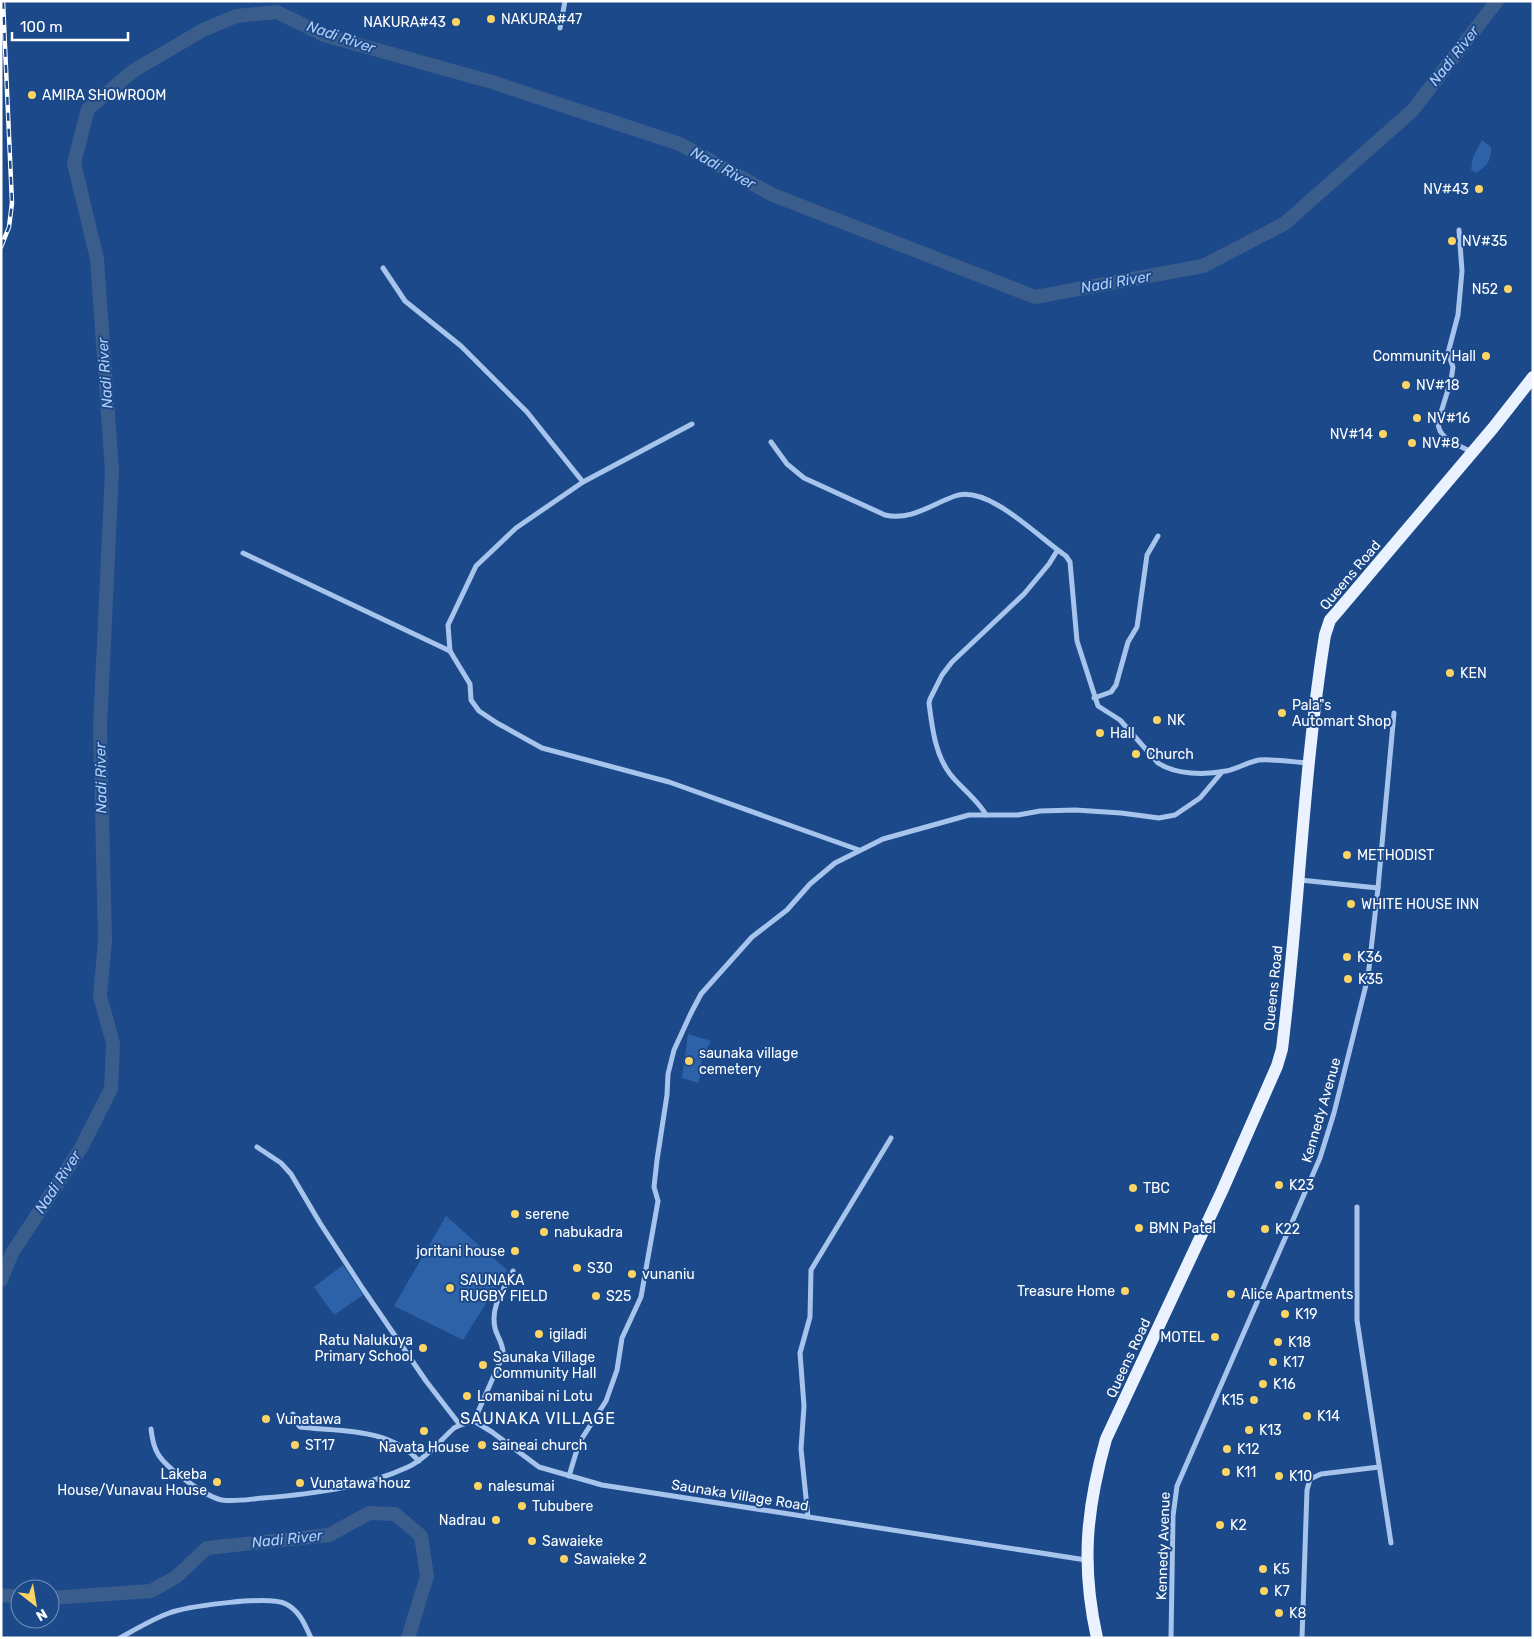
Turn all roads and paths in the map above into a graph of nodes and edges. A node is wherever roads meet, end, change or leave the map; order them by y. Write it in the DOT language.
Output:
graph roads {
  1 [pos="565,1"];
  2 [pos="560,28"];
  3 [pos="1459,230"];
  4 [pos="383,268"];
  5 [pos="1533,376"];
  6 [pos="692,424"];
  7 [pos="771,442"];
  8 [pos="1473,452"];
  9 [pos="583,482"];
  10 [pos="1158,536"];
  11 [pos="1057,550"];
  12 [pos="244,553"];
  13 [pos="450,651"];
  14 [pos="1094,698"];
  15 [pos="1394,713"];
  16 [pos="1310,763"];
  17 [pos="1222,772"];
  18 [pos="986,815"];
  19 [pos="859,850"];
  20 [pos="1300,880"];
  21 [pos="1378,888"];
  22 [pos="891,1138"];
  23 [pos="257,1147"];
  24 [pos="1356,1207"];
  25 [pos="513,1271"];
  26 [pos="293,1414"];
  27 [pos="474,1421"];
  28 [pos="460,1425"];
  29 [pos="151,1429"];
  30 [pos="419,1461"];
  31 [pos="1379,1467"];
  32 [pos="569,1476"];
  33 [pos="808,1517"];
  34 [pos="1391,1543"];
  35 [pos="1086,1560"];
  36 [pos="120,1638"];
  37 [pos="311,1638"];
  38 [pos="1097,1638"];
  39 [pos="1171,1638"];
  40 [pos="1302,1638"];
  1 -- 2 [label="street"];
  3 -- 8 [label="street"];
  4 -- 9 [label="street"];
  5 -- 8 [label="main road, Queens Road"];
  6 -- 9 [label="street"];
  7 -- 11 [label="street"];
  8 -- 16 [label="main road, Queens Road"];
  9 -- 13 [label="street"];
  10 -- 14 [label="street"];
  11 -- 14 [label="street"];
  11 -- 18 [label="street"];
  12 -- 13 [label="street"];
  13 -- 19 [label="street"];
  14 -- 17 [label="street"];
  15 -- 21 [label="street, Kennedy Avenue"];
  16 -- 17 [label="street"];
  16 -- 20 [label="main road, Queens Road"];
  17 -- 18 [label="street"];
  18 -- 19 [label="street"];
  19 -- 32 [label="street"];
  20 -- 21 [label="street"];
  20 -- 35 [label="main road, Queens Road"];
  21 -- 39 [label="street, Kennedy Avenue"];
  22 -- 33 [label="street"];
  23 -- 28 [label="street"];
  24 -- 31 [label="street"];
  25 -- 27 [label="street"];
  26 -- 30 [label="street"];
  27 -- 28 [label="street"];
  27 -- 32 [label="street, Saunaka Village Road"];
  28 -- 30 [label="street"];
  29 -- 30 [label="street"];
  31 -- 34 [label="street"];
  31 -- 40 [label="street"];
  32 -- 33 [label="street, Saunaka Village Road"];
  33 -- 35 [label="street, Saunaka Village Road"];
  35 -- 38 [label="main road, Queens Road"];
  36 -- 37 [label="street"];
}
